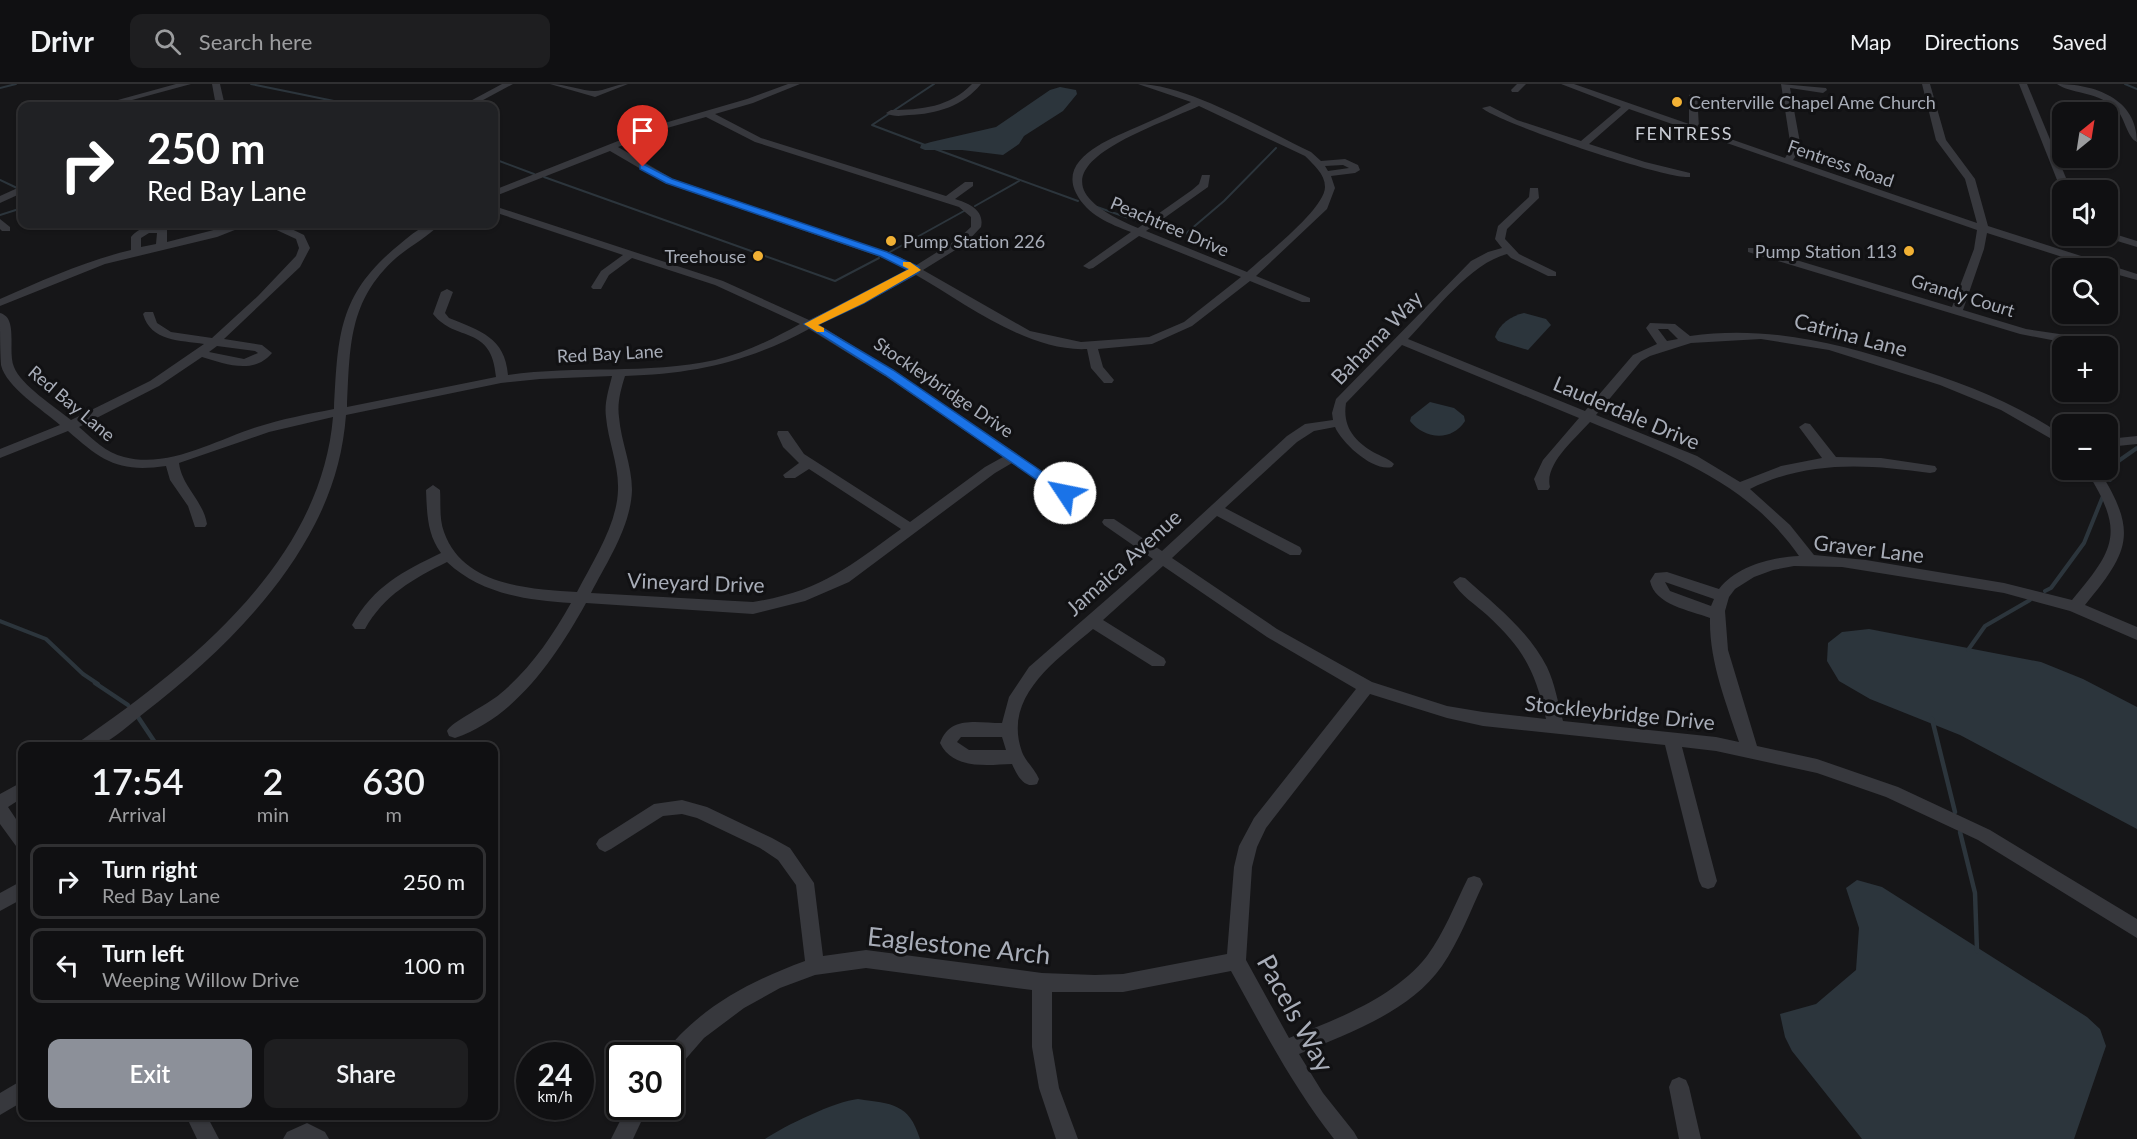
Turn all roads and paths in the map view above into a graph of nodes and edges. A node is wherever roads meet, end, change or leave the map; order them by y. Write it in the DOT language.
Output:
graph roads {
  1 [pos="187,84"];
  2 [pos="216,84"];
  3 [pos="509,84"];
  4 [pos="554,84"];
  5 [pos="624,84"];
  6 [pos="796,84"];
  7 [pos="977,84"];
  8 [pos="1143,84"];
  9 [pos="1565,84"];
  10 [pos="1926,84"];
  11 [pos="2023,84"];
  12 [pos="2061,84"];
  13 [pos="1785,85"];
  14 [pos="1823,90"];
  15 [pos="1694,96"];
  16 [pos="117,102"];
  17 [pos="220,102"];
  18 [pos="474,102"];
  19 [pos="1200,102"];
  20 [pos="1627,106"];
  21 [pos="1487,108"];
  22 [pos="706,113"];
  23 [pos="891,113"];
  24 [pos="1694,130"];
  25 [pos="2137,139"];
  26 [pos="1583,144"];
  27 [pos="611,147"];
  28 [pos="1786,162"];
  29 [pos="1686,175"];
  30 [pos="1206,177"];
  31 [pos="2062,180"];
  32 [pos="969,184"];
  33 [pos="1534,190"];
  34 [pos="18,191"];
  35 [pos="498,192"];
  36 [pos="949,199"];
  37 [pos="0,200"];
  38 [pos="498,210"];
  39 [pos="233,228"];
  40 [pos="281,228"];
  41 [pos="429,228"];
  42 [pos="1983,229"];
  43 [pos="1138,232"];
  44 [pos="2118,238"];
  45 [pos="2137,244"];
  46 [pos="161,247"];
  47 [pos="1508,250"];
  48 [pos="1752,250"];
  49 [pos="136,252"];
  50 [pos="631,254"];
  51 [pos="2073,258"];
  52 [pos="1089,266"];
  53 [pos="916,270"];
  54 [pos="2118,272"];
  55 [pos="1552,274"];
  56 [pos="1248,277"];
  57 [pos="2137,277"];
  58 [pos="597,287"];
  59 [pos="447,291"];
  60 [pos="1306,300"];
  61 [pos="0,303"];
  62 [pos="1956,312"];
  63 [pos="148,314"];
  64 [pos="0,316"];
  65 [pos="809,324"];
  66 [pos="2052,337"];
  67 [pos="216,340"];
  68 [pos="1402,340"];
  69 [pos="1687,340"];
  70 [pos="1664,345"];
  71 [pos="1092,347"];
  72 [pos="200,353"];
  73 [pos="620,371"];
  74 [pos="502,380"];
  75 [pos="1108,380"];
  76 [pos="341,412"];
  77 [pos="1587,416"];
  78 [pos="1338,423"];
  79 [pos="69,427"];
  80 [pos="1805,427"];
  81 [pos="783,434"];
  82 [pos="2052,434"];
  83 [pos="2137,440"];
  84 [pos="2118,442"];
  85 [pos="0,453"];
  86 [pos="1012,458"];
  87 [pos="172,460"];
  88 [pos="1831,460"];
  89 [pos="809,463"];
  90 [pos="1387,464"];
  91 [pos="1930,469"];
  92 [pos="790,475"];
  93 [pos="2100,480"];
  94 [pos="1543,487"];
  95 [pos="1740,488"];
  96 [pos="433,490"];
  97 [pos="1065,493"];
  98 [pos="1215,509"];
  99 [pos="1109,522"];
  100 [pos="200,524"];
  101 [pos="911,529"];
  102 [pos="1295,551"];
  103 [pos="449,555"];
  104 [pos="1162,559"];
  105 [pos="1810,560"];
  106 [pos="1460,582"];
  107 [pos="1722,596"];
  108 [pos="581,598"];
  109 [pos="2075,607"];
  110 [pos="1716,614"];
  111 [pos="1091,620"];
  112 [pos="360,625"];
  113 [pos="2137,634"];
  114 [pos="1158,662"];
  115 [pos="1367,687"];
  116 [pos="1556,726"];
  117 [pos="1011,730"];
  118 [pos="455,731"];
  119 [pos="1672,740"];
  120 [pos="92,742"];
  121 [pos="1750,750"];
  122 [pos="1016,758"];
  123 [pos="1031,779"];
  124 [pos="18,791"];
  125 [pos="0,802"];
  126 [pos="0,810"];
  127 [pos="18,835"];
  128 [pos="605,844"];
  129 [pos="1708,881"];
  130 [pos="1474,884"];
  131 [pos="18,892"];
  132 [pos="0,903"];
  133 [pos="2137,929"];
  134 [pos="1236,961"];
  135 [pos="815,966"];
  136 [pos="1042,982"];
  137 [pos="684,1046"];
  138 [pos="1285,1050"];
  139 [pos="1679,1087"];
  140 [pos="18,1093"];
  141 [pos="0,1105"];
  142 [pos="198,1120"];
  143 [pos="632,1120"];
  144 [pos="208,1139"];
  145 [pos="294,1139"];
  146 [pos="318,1139"];
  147 [pos="622,1139"];
  148 [pos="1067,1139"];
  149 [pos="1347,1139"];
  150 [pos="1690,1139"];
  1 -- 16 [label="street"];
  2 -- 17 [label="street"];
  3 -- 18 [label="street"];
  4 -- 5 [label="street"];
  6 -- 22 [label="street"];
  7 -- 23 [label="street"];
  8 -- 19 [label="street"];
  9 -- 20 [label="street, Fentress Road"];
  10 -- 42 [label="street"];
  11 -- 31 [label="street"];
  12 -- 25 [label="street"];
  13 -- 14 [label="street"];
  13 -- 28 [label="street"];
  15 -- 24 [label="street"];
  19 -- 43 [label="street, Peachtree Drive"];
  19 -- 56 [label="street"];
  20 -- 24 [label="street, Fentress Road"];
  20 -- 26 [label="street"];
  21 -- 26 [label="street"];
  22 -- 27 [label="street"];
  22 -- 36 [label="street, Red Bay Lane"];
  24 -- 28 [label="street, Fentress Road"];
  26 -- 29 [label="street"];
  27 -- 35 [label="street"];
  27 -- 53 [label="street"];
  28 -- 42 [label="street, Fentress Road"];
  30 -- 43 [label="street"];
  32 -- 36 [label="street"];
  33 -- 47 [label="street"];
  34 -- 37 [label="street"];
  36 -- 53 [label="street, Red Bay Lane"];
  38 -- 50 [label="street, Stockleybridge Drive"];
  39 -- 46 [label="street"];
  40 -- 67 [label="street"];
  41 -- 76 [label="street"];
  42 -- 51 [label="street, Fentress Road"];
  42 -- 62 [label="street"];
  43 -- 52 [label="street"];
  43 -- 56 [label="street, Peachtree Drive"];
  44 -- 45 [label="street"];
  46 -- 49 [label="street"];
  46 -- 49 [label="street"];
  47 -- 55 [label="street"];
  47 -- 68 [label="street, Bahama Way"];
  48 -- 62 [label="street, Grandy Court"];
  49 -- 61 [label="street"];
  50 -- 58 [label="street"];
  50 -- 65 [label="street, Stockleybridge Drive"];
  53 -- 65 [label="street, Red Bay Lane"];
  53 -- 71 [label="street"];
  54 -- 57 [label="street, Fentress Road"];
  56 -- 60 [label="street, Peachtree Drive"];
  56 -- 71 [label="street"];
  59 -- 74 [label="street"];
  62 -- 66 [label="street, Grandy Court"];
  63 -- 67 [label="street"];
  64 -- 79 [label="street, Red Bay Lane"];
  65 -- 73 [label="street, Red Bay Lane"];
  65 -- 86 [label="street, Stockleybridge Drive"];
  67 -- 72 [label="street"];
  67 -- 72 [label="street"];
  68 -- 77 [label="street, Lauderdale Drive"];
  68 -- 78 [label="street, Bahama Way"];
  69 -- 70 [label="street, Catrina Lane"];
  69 -- 70 [label="street"];
  69 -- 82 [label="street, Catrina Lane"];
  70 -- 77 [label="street, Catrina Lane"];
  71 -- 75 [label="street"];
  72 -- 79 [label="street"];
  73 -- 74 [label="street, Red Bay Lane"];
  73 -- 108 [label="street"];
  74 -- 76 [label="street, Red Bay Lane"];
  76 -- 87 [label="street, Red Bay Lane"];
  76 -- 120 [label="street"];
  77 -- 94 [label="street, Catrina Lane"];
  77 -- 95 [label="street, Lauderdale Drive"];
  78 -- 90 [label="street"];
  78 -- 98 [label="street, Jamaica Avenue"];
  79 -- 85 [label="street"];
  79 -- 87 [label="street, Red Bay Lane"];
  80 -- 88 [label="street"];
  81 -- 89 [label="street"];
  83 -- 84 [label="street"];
  86 -- 97 [label="street, Stockleybridge Drive"];
  86 -- 101 [label="street, Vineyard Drive"];
  87 -- 100 [label="street"];
  88 -- 91 [label="street"];
  88 -- 95 [label="street"];
  89 -- 92 [label="street"];
  89 -- 101 [label="street"];
  93 -- 109 [label="street"];
  95 -- 105 [label="street, Lauderdale Drive"];
  96 -- 103 [label="street, Vineyard Drive"];
  98 -- 102 [label="street"];
  98 -- 104 [label="street, Jamaica Avenue"];
  99 -- 104 [label="street, Stockleybridge Drive"];
  101 -- 108 [label="street, Vineyard Drive"];
  103 -- 108 [label="street, Vineyard Drive"];
  103 -- 112 [label="street"];
  104 -- 111 [label="street, Jamaica Avenue"];
  104 -- 115 [label="street, Stockleybridge Drive"];
  105 -- 107 [label="street, Graver Lane"];
  105 -- 109 [label="street, Graver Lane"];
  106 -- 116 [label="street"];
  107 -- 110 [label="street"];
  107 -- 110 [label="street"];
  108 -- 118 [label="street"];
  109 -- 113 [label="street, Graver Lane"];
  110 -- 121 [label="street"];
  111 -- 114 [label="street"];
  111 -- 117 [label="street, Jamaica Avenue"];
  115 -- 116 [label="street, Stockleybridge Drive"];
  115 -- 134 [label="street, Pacels Way"];
  116 -- 119 [label="street, Stockleybridge Drive"];
  117 -- 122 [label="street, Jamaica Avenue"];
  117 -- 122 [label="street"];
  119 -- 121 [label="street, Stockleybridge Drive"];
  119 -- 129 [label="street"];
  121 -- 133 [label="street, Stockleybridge Drive"];
  122 -- 123 [label="street, Jamaica Avenue"];
  124 -- 125 [label="street"];
  126 -- 127 [label="street"];
  128 -- 135 [label="street"];
  130 -- 138 [label="street"];
  131 -- 132 [label="street"];
  134 -- 136 [label="street, Eaglestone Arch"];
  134 -- 138 [label="street, Pacels Way"];
  135 -- 136 [label="street, Eaglestone Arch"];
  135 -- 137 [label="street, Eaglestone Arch"];
  136 -- 148 [label="street"];
  138 -- 149 [label="street, Pacels Way"];
  139 -- 150 [label="street"];
  140 -- 141 [label="street"];
  142 -- 144 [label="street"];
  143 -- 147 [label="street"];
  145 -- 146 [label="street"];
}
